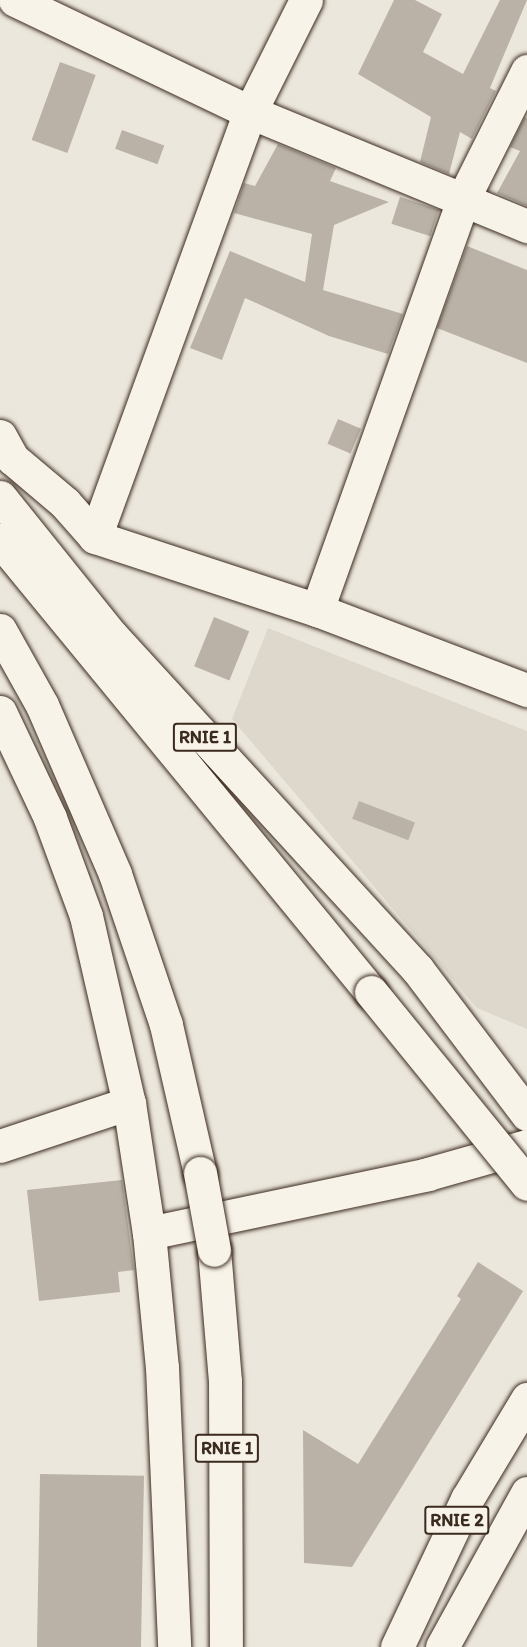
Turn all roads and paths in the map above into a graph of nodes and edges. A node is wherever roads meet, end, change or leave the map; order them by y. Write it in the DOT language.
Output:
graph roads {
  1 [pos="306,0"];
  2 [pos="24,2"];
  3 [pos="527,71"];
  4 [pos="250,112"];
  5 [pos="464,197"];
  6 [pos="527,226"];
  7 [pos="4,448"];
  8 [pos="0,497"];
  9 [pos="94,537"];
  10 [pos="0,540"];
  11 [pos="317,610"];
  12 [pos="0,630"];
  13 [pos="527,690"];
  14 [pos="4,734"];
  15 [pos="129,1103"];
  16 [pos="527,1114"];
  17 [pos="0,1146"];
  18 [pos="527,1146"];
  19 [pos="527,1184"];
  20 [pos="149,1233"];
  21 [pos="527,1399"];
  22 [pos="527,1493"];
  23 [pos="446,1642"];
  24 [pos="174,1647"];
  25 [pos="226,1647"];
  26 [pos="397,1647"];
  1 -- 4 [label="main road"];
  2 -- 4 [label="main road"];
  3 -- 5 [label="main road"];
  4 -- 5 [label="main road"];
  4 -- 9 [label="main road"];
  5 -- 6 [label="main road"];
  5 -- 11 [label="main road"];
  7 -- 9 [label="main road"];
  8 -- 16 [label="main road, RNIE 1"];
  9 -- 11 [label="main road"];
  10 -- 19 [label="main road, bridge"];
  11 -- 13 [label="main road"];
  12 -- 25 [label="main road, RNIE 1, bridge"];
  14 -- 15 [label="main road"];
  15 -- 17 [label="main road"];
  15 -- 20 [label="main road"];
  18 -- 20 [label="main road"];
  20 -- 24 [label="main road"];
  21 -- 26 [label="main road, RNIE 2 / RNIE 2"];
  22 -- 23 [label="main road, RNIE 2 / RNIE 2"];
}
